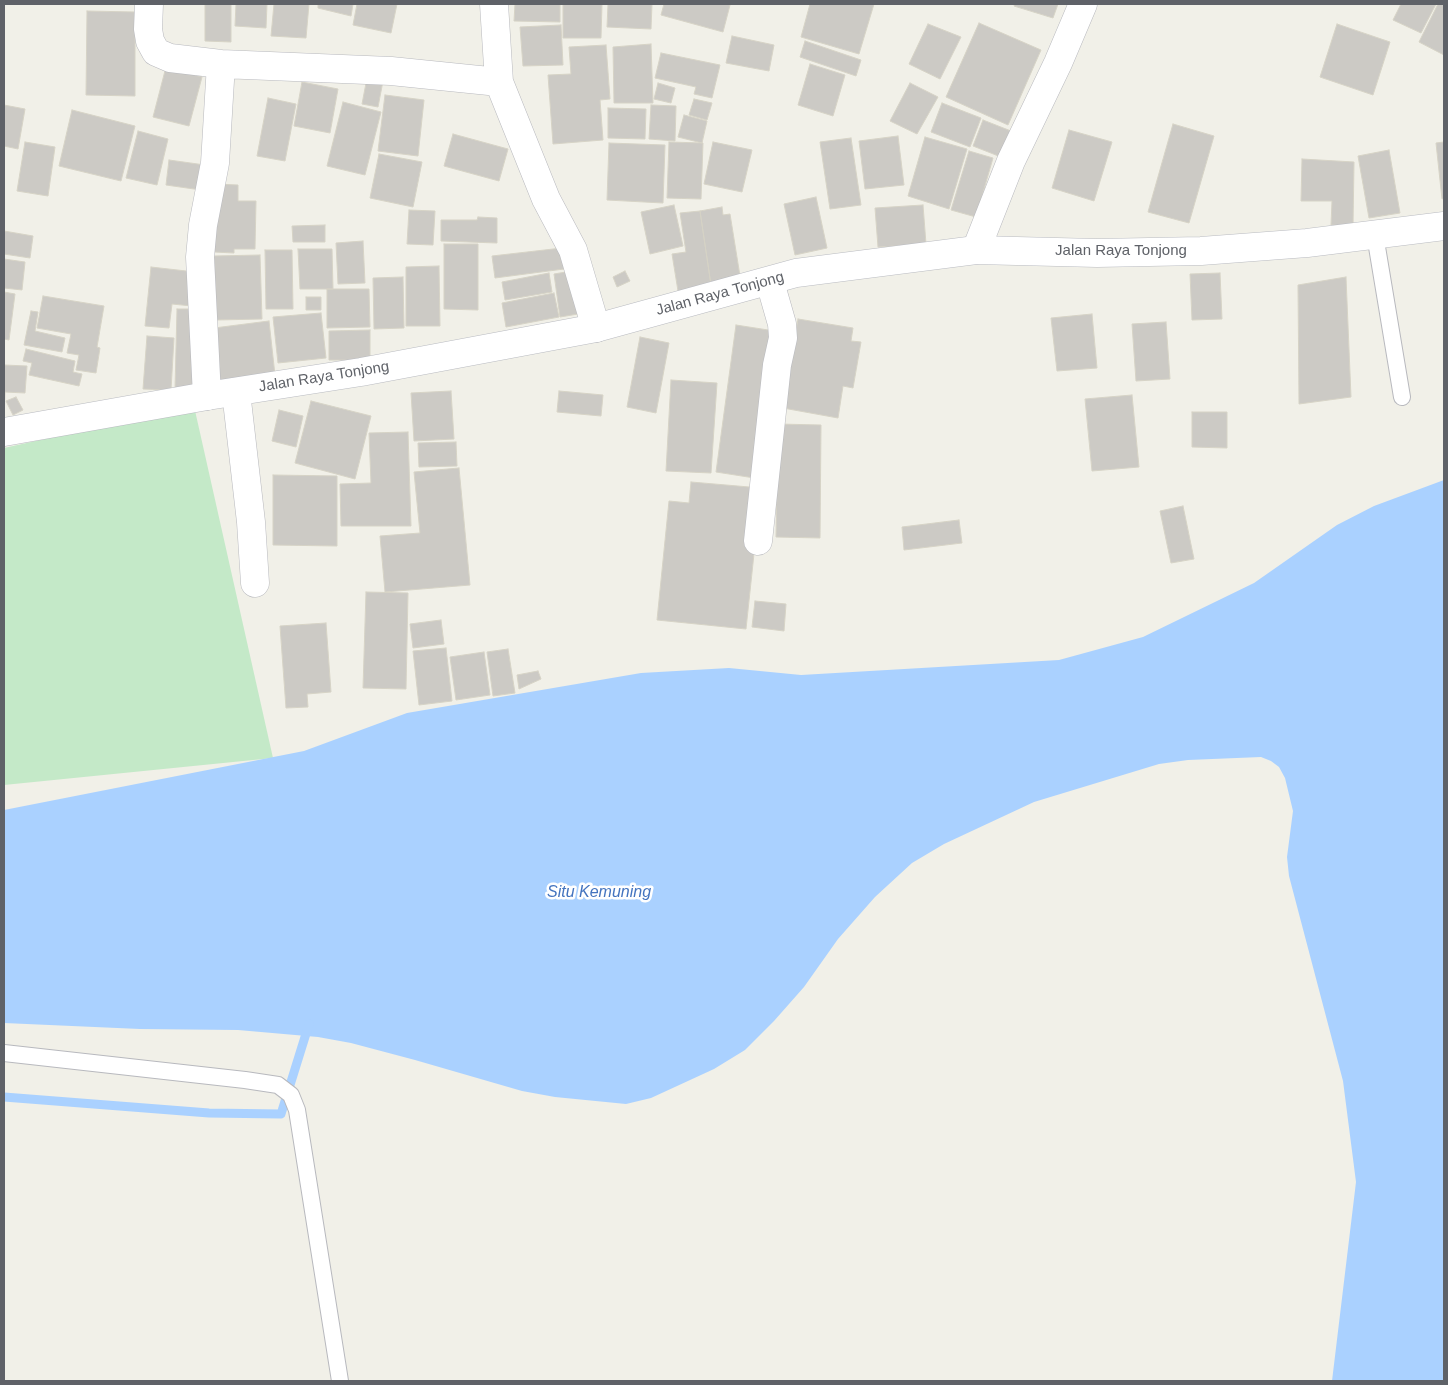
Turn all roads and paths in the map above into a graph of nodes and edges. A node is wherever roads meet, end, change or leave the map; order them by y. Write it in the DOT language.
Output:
graph roads {
  1 [pos="149,4"];
  2 [pos="494,4"];
  3 [pos="1084,4"];
  4 [pos="221,64"];
  5 [pos="499,82"];
  6 [pos="1444,226"];
  7 [pos="1375,235"];
  8 [pos="976,250"];
  9 [pos="770,282"];
  10 [pos="596,328"];
  11 [pos="236,392"];
  12 [pos="208,396"];
  13 [pos="1402,397"];
  14 [pos="4,432"];
  15 [pos="758,541"];
  16 [pos="254,583"];
  17 [pos="4,1053"];
  18 [pos="340,1381"];
  1 -- 4 [label="street"];
  2 -- 5 [label="street"];
  3 -- 8 [label="street"];
  4 -- 5 [label="street"];
  4 -- 12 [label="street"];
  5 -- 10 [label="street"];
  6 -- 7 [label="street, Jalan Raya Tonjong"];
  7 -- 8 [label="street, Jalan Raya Tonjong"];
  7 -- 13 [label="lane"];
  8 -- 9 [label="street, Jalan Raya Tonjong"];
  9 -- 10 [label="street, Jalan Raya Tonjong"];
  9 -- 15 [label="street"];
  10 -- 11 [label="street, Jalan Raya Tonjong"];
  11 -- 12 [label="street, Jalan Raya Tonjong"];
  11 -- 16 [label="street"];
  12 -- 14 [label="street, Jalan Raya Tonjong"];
  17 -- 18 [label="lane"];
}
